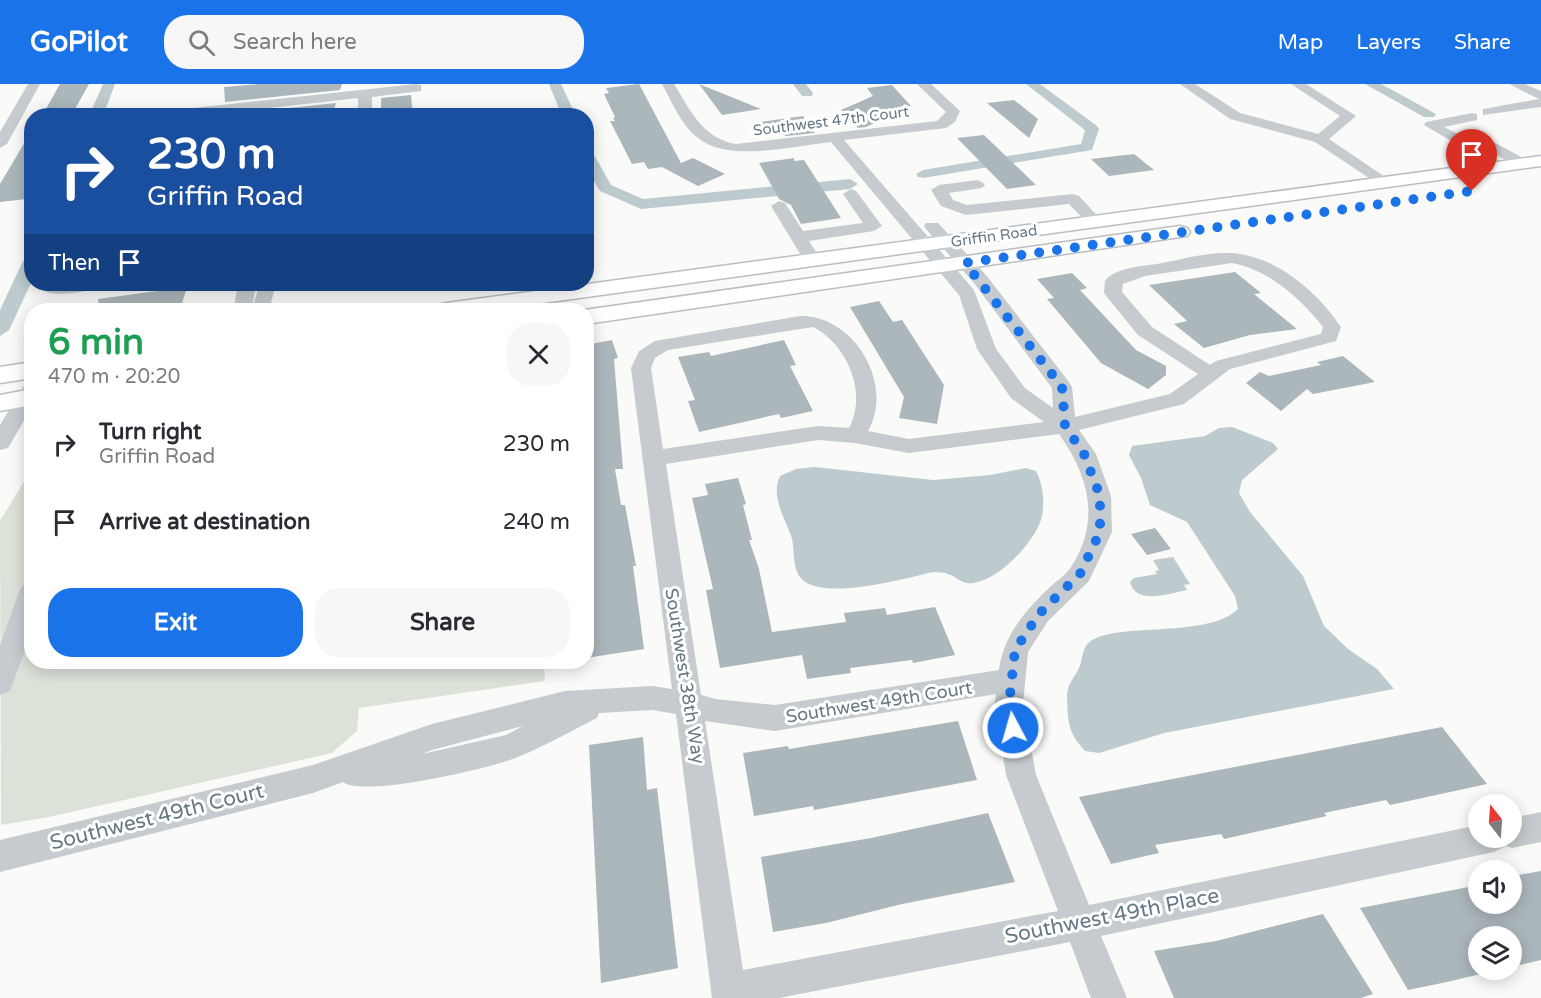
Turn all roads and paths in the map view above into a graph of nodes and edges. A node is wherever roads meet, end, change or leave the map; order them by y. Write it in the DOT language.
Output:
graph roads {
  1 [pos="34,84"];
  2 [pos="669,84"];
  3 [pos="923,84"];
  4 [pos="1186,84"];
  5 [pos="1297,84"];
  6 [pos="1515,84"];
  7 [pos="416,88"];
  8 [pos="365,94"];
  9 [pos="1541,96"];
  10 [pos="1541,103"];
  11 [pos="238,108"];
  12 [pos="365,108"];
  13 [pos="1488,112"];
  14 [pos="1472,117"];
  15 [pos="843,137"];
  16 [pos="1320,140"];
  17 [pos="0,144"];
  18 [pos="1528,173"];
  19 [pos="1386,183"];
  20 [pos="851,194"];
  21 [pos="779,206"];
  22 [pos="997,208"];
  23 [pos="1096,223"];
  24 [pos="1201,229"];
  25 [pos="799,237"];
  26 [pos="938,244"];
  27 [pos="813,261"];
  28 [pos="955,264"];
  29 [pos="594,290"];
  30 [pos="588,291"];
  31 [pos="498,303"];
  32 [pos="594,316"];
  33 [pos="24,371"];
  34 [pos="1211,374"];
  35 [pos="0,375"];
  36 [pos="24,397"];
  37 [pos="0,403"];
  38 [pos="24,405"];
  39 [pos="1065,426"];
  40 [pos="855,436"];
  41 [pos="0,443"];
  42 [pos="654,458"];
  43 [pos="18,622"];
  44 [pos="1012,680"];
  45 [pos="0,683"];
  46 [pos="687,703"];
  47 [pos="1541,827"];
  48 [pos="1522,831"];
  49 [pos="1468,842"];
  50 [pos="0,856"];
  51 [pos="1078,924"];
  52 [pos="729,994"];
  53 [pos="1109,998"];
  1 -- 17 [label="street"];
  2 -- 15 [label="street, Southwest 47th Court"];
  3 -- 15 [label="street, Southwest 47th Court"];
  4 -- 16 [label="street"];
  5 -- 16 [label="street"];
  6 -- 9 [label="street"];
  7 -- 8 [label="street"];
  8 -- 11 [label="street"];
  8 -- 12 [label="street"];
  10 -- 13 [label="street"];
  14 -- 18 [label="street"];
  15 -- 26 [label="street"];
  16 -- 19 [label="street"];
  18 -- 19 [label="main road, Griffin Road"];
  19 -- 23 [label="main road, Griffin Road"];
  20 -- 25 [label="street"];
  21 -- 25 [label="street"];
  22 -- 22 [label="street"];
  22 -- 23 [label="street"];
  23 -- 26 [label="main road, Griffin Road"];
  24 -- 28 [label="main road, Griffin Road"];
  25 -- 27 [label="street"];
  26 -- 27 [label="main road, Griffin Road"];
  26 -- 28 [label="street"];
  27 -- 29 [label="main road, Griffin Road"];
  28 -- 32 [label="main road, Griffin Road"];
  28 -- 39 [label="street"];
  28 -- 39 [label="street"];
  30 -- 31 [label="main road, Griffin Road"];
  33 -- 35 [label="main road"];
  34 -- 34 [label="street"];
  34 -- 39 [label="street"];
  36 -- 37 [label="main road"];
  38 -- 41 [label="street"];
  39 -- 40 [label="street"];
  39 -- 44 [label="street"];
  40 -- 42 [label="street"];
  40 -- 42 [label="street, Southwest 38th Way"];
  42 -- 46 [label="street, Southwest 38th Way"];
  43 -- 45 [label="street"];
  44 -- 46 [label="street, Southwest 49th Court"];
  44 -- 51 [label="street"];
  46 -- 50 [label="street, Southwest 49th Court"];
  46 -- 52 [label="street, Southwest 38th Way"];
  47 -- 48 [label="street"];
  49 -- 51 [label="street, Southwest 49th Place"];
  51 -- 52 [label="street, Southwest 49th Place"];
  51 -- 53 [label="street"];
}
